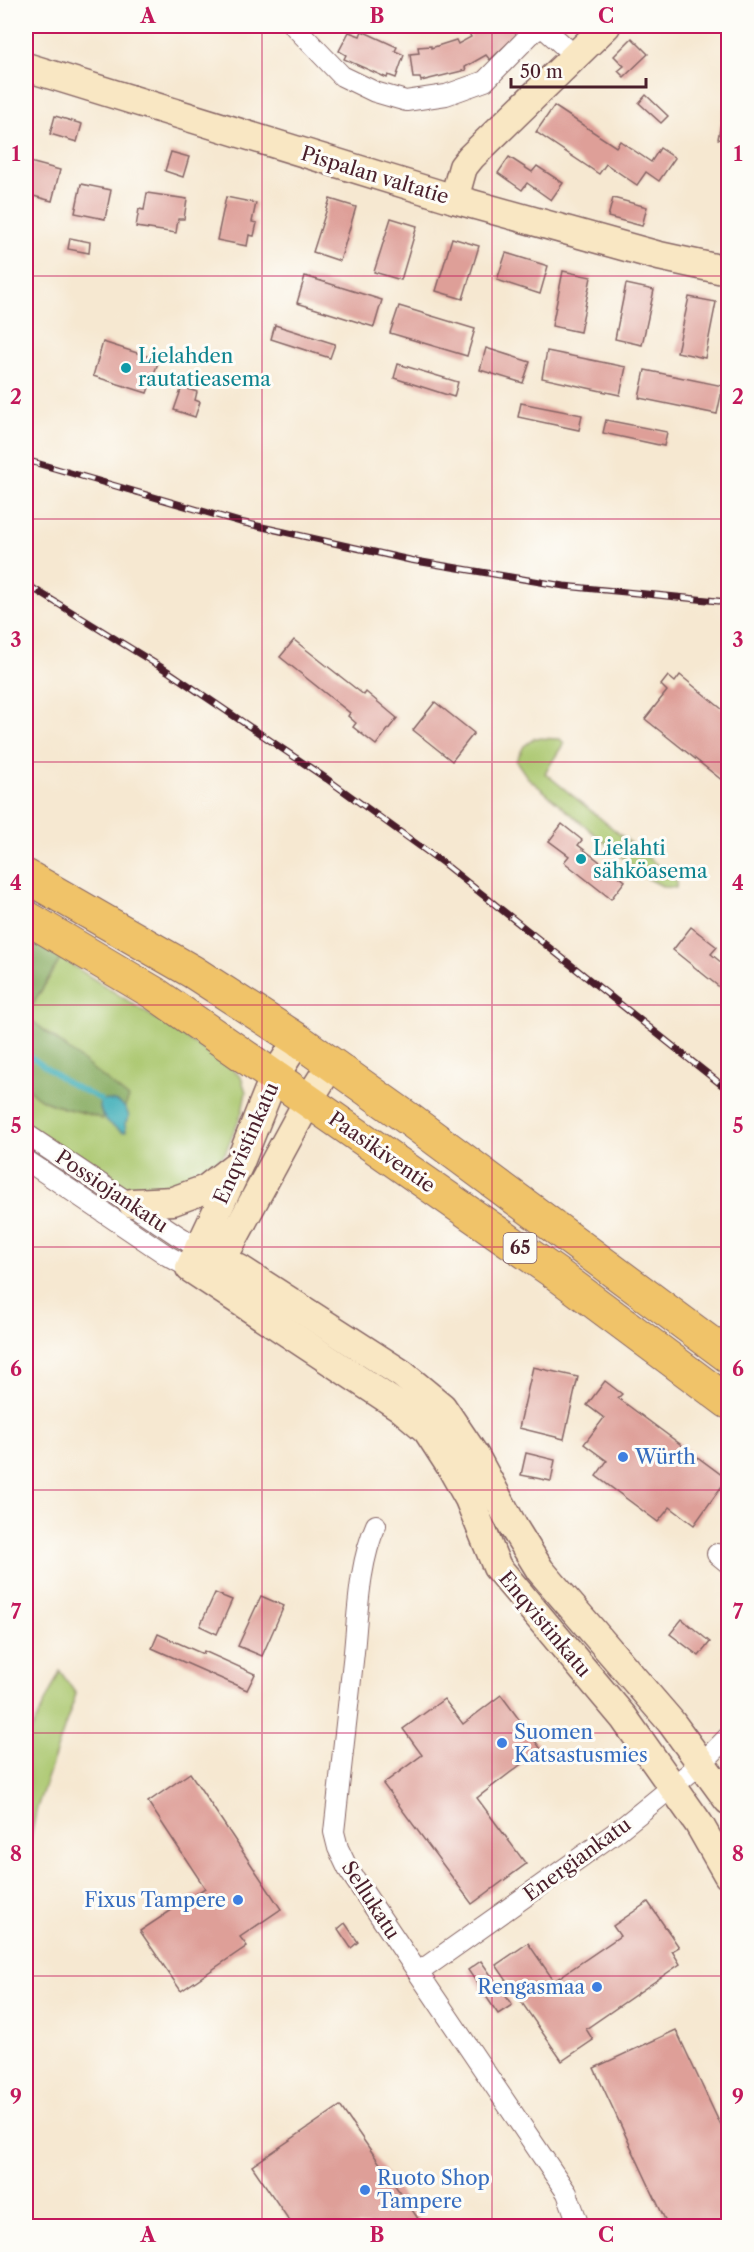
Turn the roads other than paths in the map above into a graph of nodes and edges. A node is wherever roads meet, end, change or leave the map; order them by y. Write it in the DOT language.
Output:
graph roads {
  1 [pos="294,26"];
  2 [pos="606,26"];
  3 [pos="574,55"];
  4 [pos="26,67"];
  5 [pos="454,199"];
  6 [pos="729,271"];
  7 [pos="26,876"];
  8 [pos="26,917"];
  9 [pos="297,1040"];
  10 [pos="331,1064"];
  11 [pos="274,1077"];
  12 [pos="308,1101"];
  13 [pos="26,1134"];
  14 [pos="26,1160"];
  15 [pos="240,1162"];
  16 [pos="132,1203"];
  17 [pos="205,1264"];
  18 [pos="729,1356"];
  19 [pos="729,1402"];
  20 [pos="376,1525"];
  21 [pos="729,1737"];
  22 [pos="703,1762"];
  23 [pos="672,1786"];
  24 [pos="729,1800"];
  25 [pos="729,1875"];
  26 [pos="419,1972"];
  27 [pos="579,2226"];
  1 -- 3 [label="street"];
  2 -- 3 [label="main road"];
  3 -- 5 [label="main road"];
  4 -- 5 [label="main road, Pispalan valtatie"];
  5 -- 6 [label="main road, Pispalan valtatie"];
  7 -- 9 [label="highway, Paasikiventie / 65"];
  8 -- 11 [label="highway, Paasikiventie / 65"];
  9 -- 10 [label="highway, Paasikiventie / 65"];
  9 -- 11 [label="main road, Enqvistinkatu"];
  10 -- 12 [label="main road, Enqvistinkatu"];
  10 -- 18 [label="highway, Paasikiventie / 65"];
  11 -- 12 [label="highway, Paasikiventie / 65"];
  11 -- 15 [label="main road, Enqvistinkatu"];
  12 -- 17 [label="main road, Enqvistinkatu"];
  12 -- 19 [label="highway, Paasikiventie / 65"];
  13 -- 16 [label="street, Possiojankatu"];
  14 -- 17 [label="street, Possiojankatu"];
  15 -- 16 [label="main road"];
  15 -- 17 [label="main road, Enqvistinkatu"];
  16 -- 17 [label="street, Possiojankatu"];
  17 -- 22 [label="main road, Enqvistinkatu"];
  17 -- 23 [label="main road, Enqvistinkatu"];
  20 -- 26 [label="street, Sellukatu"];
  21 -- 22 [label="street, Energiankatu"];
  22 -- 23 [label="street, Energiankatu"];
  22 -- 24 [label="main road, Enqvistinkatu"];
  23 -- 25 [label="main road, Enqvistinkatu"];
  23 -- 26 [label="street, Energiankatu"];
  26 -- 27 [label="street, Sellukatu"];
}
